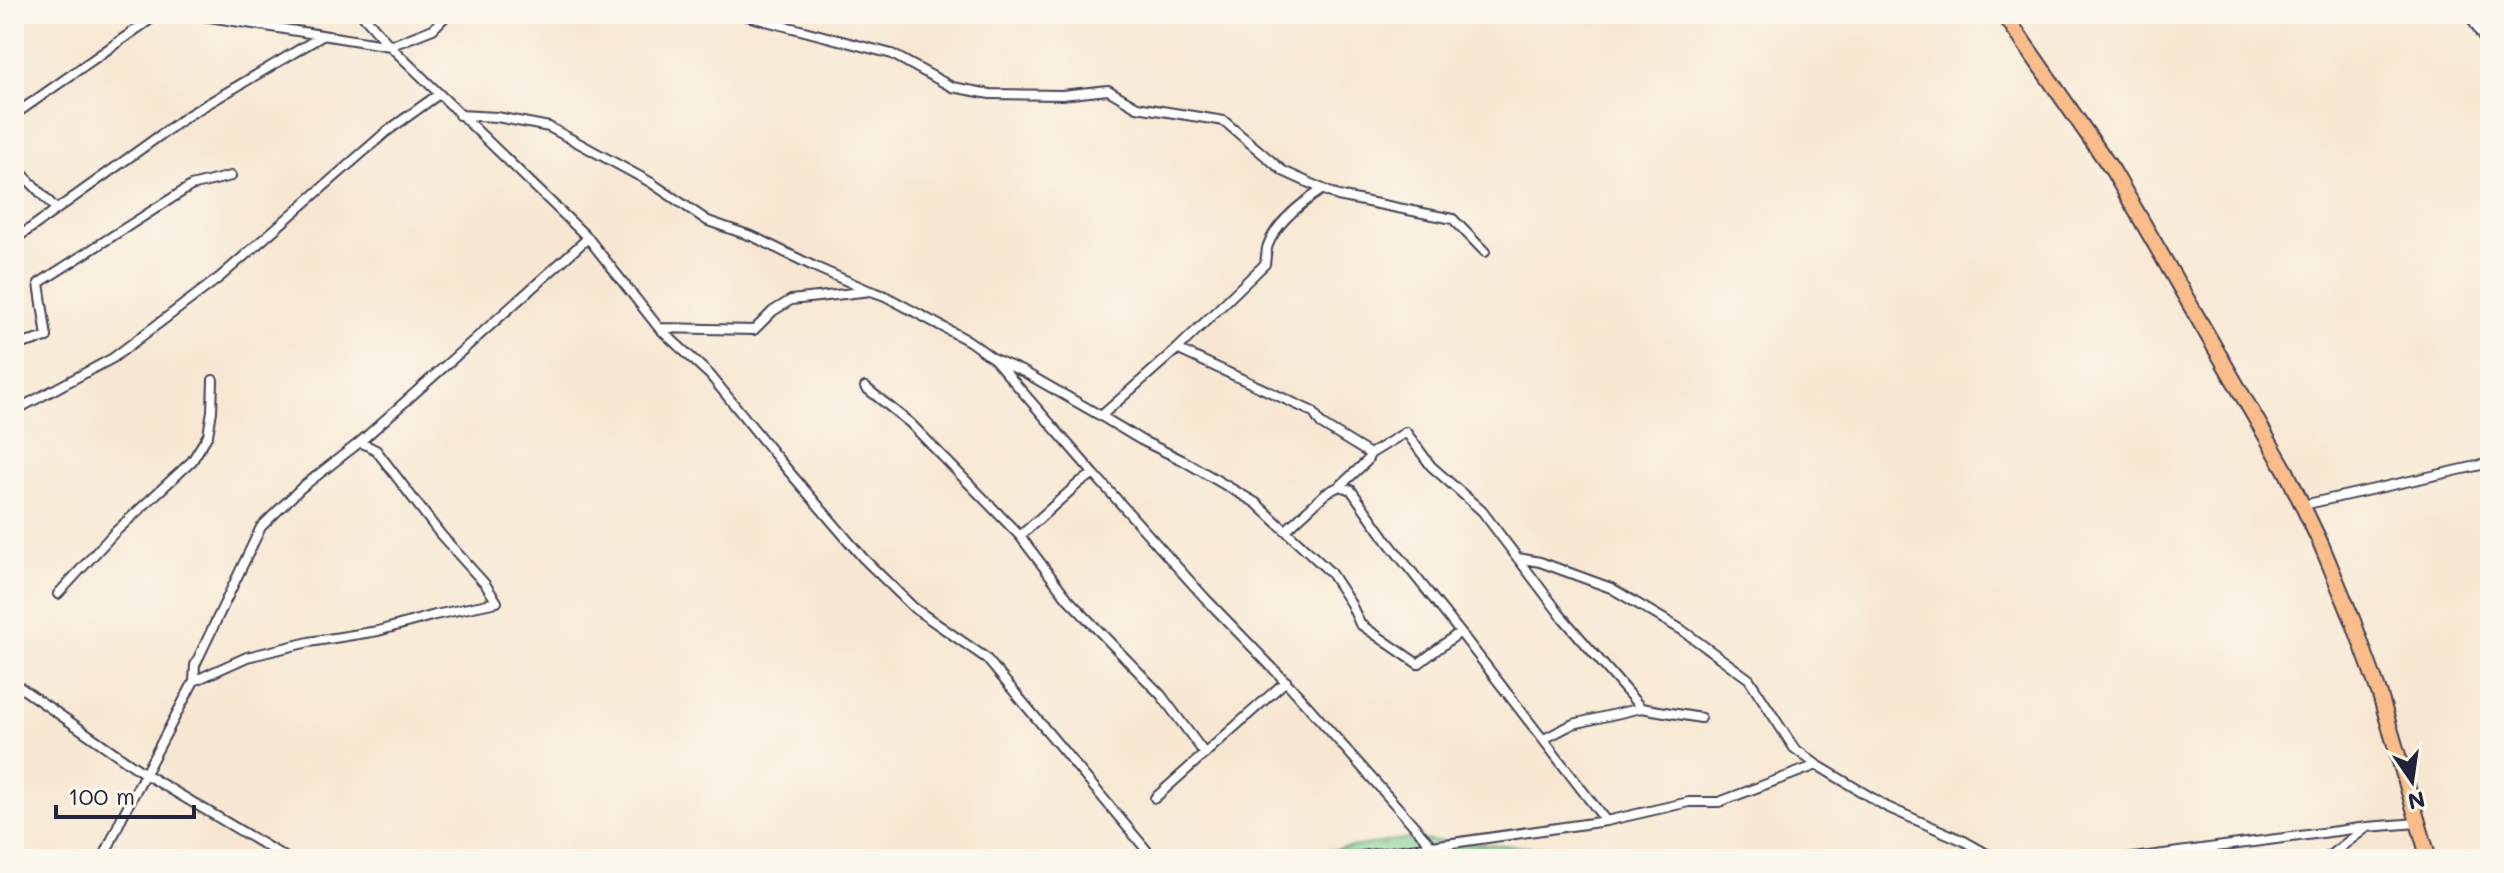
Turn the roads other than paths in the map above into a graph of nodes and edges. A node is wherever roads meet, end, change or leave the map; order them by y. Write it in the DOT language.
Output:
graph roads {
  1 [pos="158,14"];
  2 [pos="191,14"];
  3 [pos="362,14"];
  4 [pos="448,14"];
  5 [pos="739,14"];
  6 [pos="2004,14"];
  7 [pos="2469,14"];
  8 [pos="323,36"];
  9 [pos="390,46"];
  10 [pos="2490,50"];
  11 [pos="439,94"];
  12 [pos="14,115"];
  13 [pos="459,115"];
  14 [pos="14,165"];
  15 [pos="231,176"];
  16 [pos="1323,189"];
  17 [pos="56,209"];
  18 [pos="588,238"];
  19 [pos="14,240"];
  20 [pos="1485,252"];
  21 [pos="871,291"];
  22 [pos="659,328"];
  23 [pos="14,346"];
  24 [pos="1177,349"];
  25 [pos="994,359"];
  26 [pos="213,380"];
  27 [pos="865,387"];
  28 [pos="14,411"];
  29 [pos="1101,416"];
  30 [pos="360,442"];
  31 [pos="1370,454"];
  32 [pos="2490,463"];
  33 [pos="1094,474"];
  34 [pos="1340,486"];
  35 [pos="2303,505"];
  36 [pos="1286,530"];
  37 [pos="1020,536"];
  38 [pos="1518,558"];
  39 [pos="58,594"];
  40 [pos="1460,632"];
  41 [pos="194,681"];
  42 [pos="1286,681"];
  43 [pos="14,683"];
  44 [pos="1641,708"];
  45 [pos="1701,718"];
  46 [pos="1544,739"];
  47 [pos="1205,754"];
  48 [pos="1817,765"];
  49 [pos="145,774"];
  50 [pos="1155,798"];
  51 [pos="1606,821"];
  52 [pos="2418,823"];
  53 [pos="2367,827"];
  54 [pos="1431,845"];
  55 [pos="2164,856"];
  56 [pos="103,859"];
  57 [pos="288,859"];
  58 [pos="1154,859"];
  59 [pos="1341,859"];
  60 [pos="1996,859"];
  61 [pos="2126,859"];
  62 [pos="2325,859"];
  63 [pos="2429,859"];
  1 -- 12 [label="street"];
  2 -- 8 [label="street"];
  3 -- 9 [label="street"];
  4 -- 9 [label="street"];
  5 -- 16 [label="street"];
  6 -- 35 [label="highway"];
  7 -- 10 [label="street"];
  8 -- 9 [label="street"];
  8 -- 17 [label="street"];
  9 -- 11 [label="street"];
  11 -- 13 [label="street"];
  11 -- 28 [label="street"];
  13 -- 18 [label="street"];
  13 -- 21 [label="street"];
  14 -- 17 [label="street"];
  15 -- 23 [label="street"];
  16 -- 20 [label="street"];
  16 -- 24 [label="street"];
  17 -- 19 [label="street"];
  18 -- 22 [label="street"];
  18 -- 30 [label="street"];
  21 -- 22 [label="street"];
  21 -- 25 [label="street"];
  22 -- 58 [label="street"];
  24 -- 29 [label="street"];
  24 -- 31 [label="street"];
  25 -- 29 [label="street"];
  25 -- 33 [label="street"];
  26 -- 39 [label="street"];
  27 -- 37 [label="street"];
  29 -- 36 [label="street"];
  30 -- 41 [label="street"];
  30 -- 41 [label="street"];
  31 -- 34 [label="street"];
  31 -- 38 [label="street"];
  32 -- 35 [label="street"];
  33 -- 37 [label="street"];
  33 -- 42 [label="street"];
  34 -- 36 [label="street"];
  34 -- 40 [label="street"];
  35 -- 52 [label="highway"];
  36 -- 40 [label="street"];
  37 -- 47 [label="street"];
  38 -- 44 [label="street"];
  38 -- 48 [label="street"];
  40 -- 46 [label="street"];
  41 -- 49 [label="street"];
  42 -- 47 [label="street"];
  42 -- 54 [label="street"];
  43 -- 49 [label="street"];
  44 -- 45 [label="street"];
  44 -- 46 [label="street"];
  46 -- 51 [label="street"];
  47 -- 50 [label="street"];
  48 -- 51 [label="street"];
  48 -- 60 [label="street"];
  49 -- 56 [label="street"];
  49 -- 57 [label="street"];
  51 -- 54 [label="street"];
  52 -- 53 [label="street"];
  52 -- 63 [label="highway"];
  53 -- 55 [label="street"];
  53 -- 62 [label="street"];
  54 -- 59 [label="street"];
  55 -- 61 [label="street"];
}
